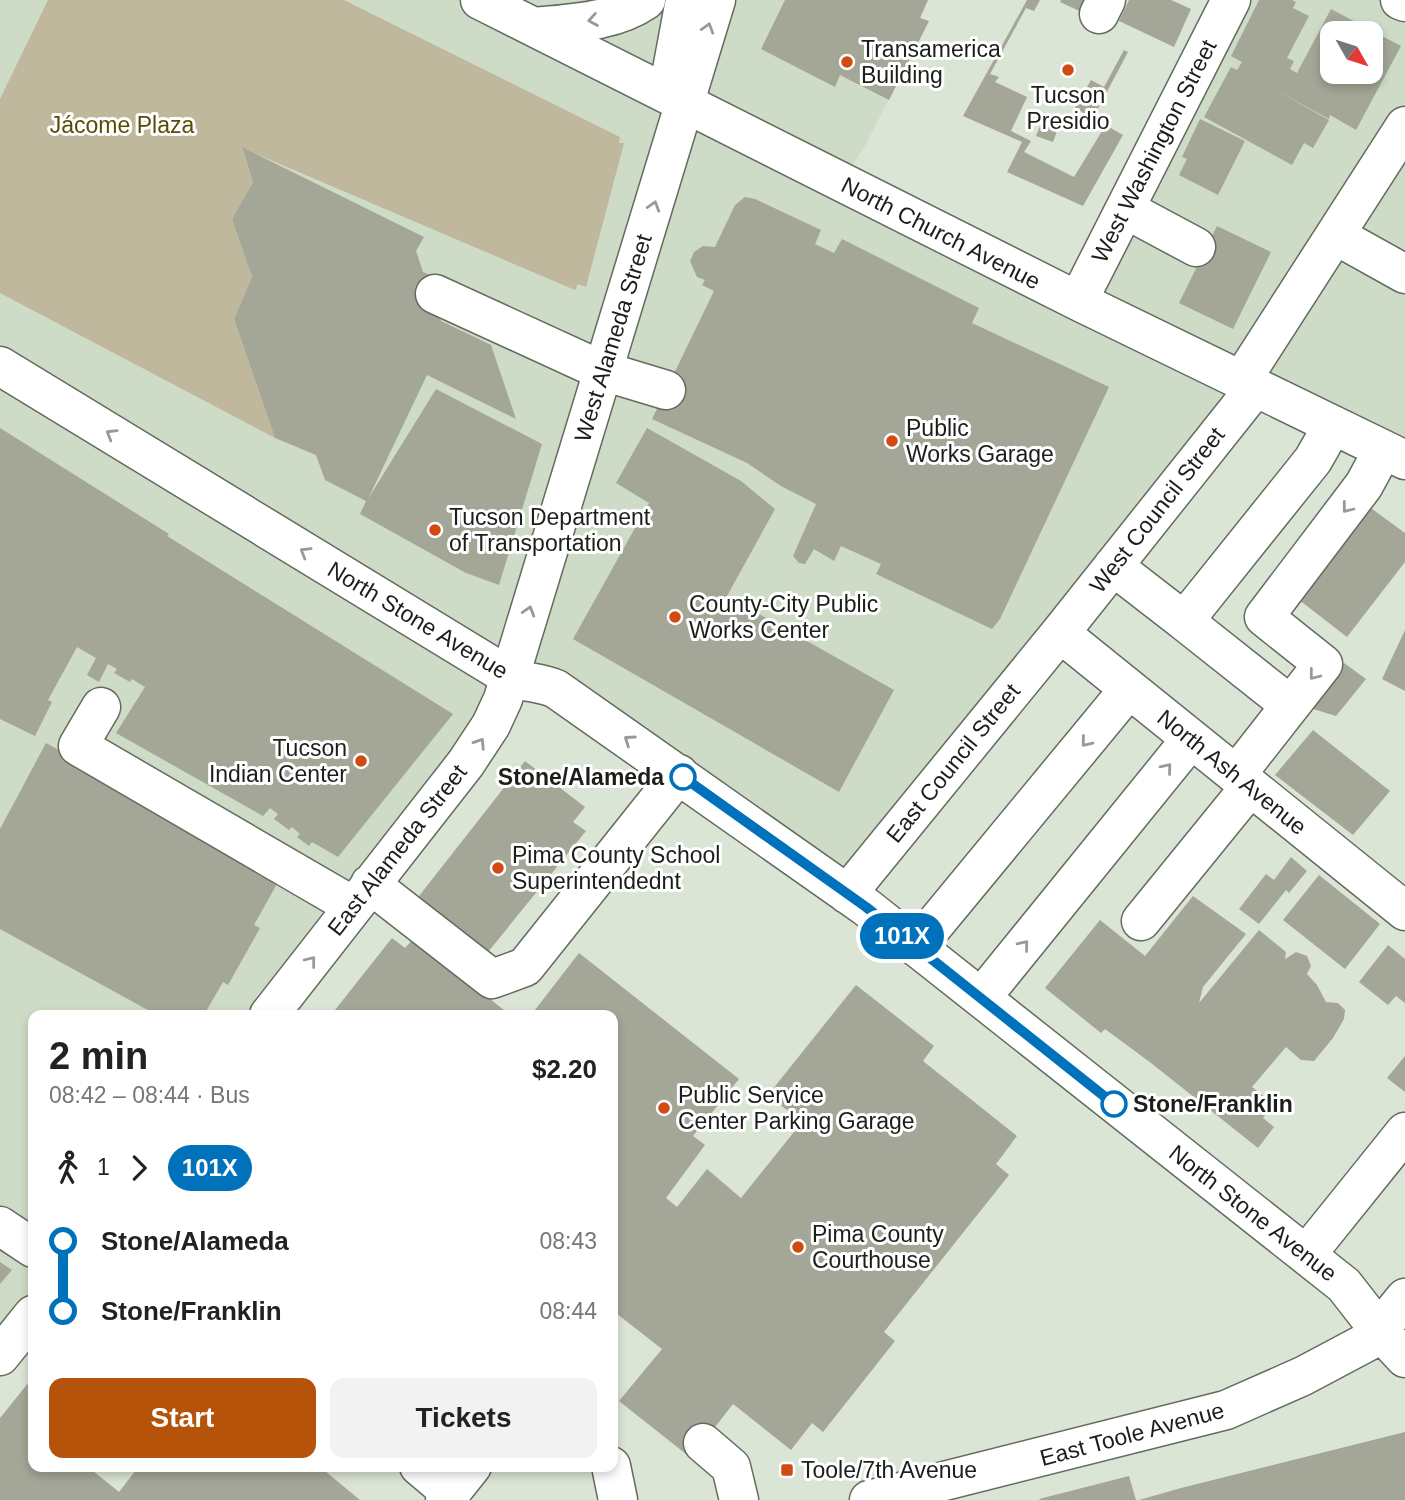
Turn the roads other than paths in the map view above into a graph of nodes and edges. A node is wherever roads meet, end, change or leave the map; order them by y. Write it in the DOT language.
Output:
graph roads {
  1 [pos="480,0"];
  2 [pos="566,0"];
  3 [pos="646,0"];
  4 [pos="685,0"];
  5 [pos="716,0"];
  6 [pos="1231,0"];
  7 [pos="535,27"];
  8 [pos="676,99"];
  9 [pos="1405,126"];
  10 [pos="1125,209"];
  11 [pos="1335,235"];
  12 [pos="1196,247"];
  13 [pos="1405,274"];
  14 [pos="435,294"];
  15 [pos="1078,301"];
  16 [pos="0,366"];
  17 [pos="603,371"];
  18 [pos="1248,384"];
  19 [pos="666,390"];
  20 [pos="1333,425"];
  21 [pos="1394,455"];
  22 [pos="1113,566"];
  23 [pos="1184,621"];
  24 [pos="1060,633"];
  25 [pos="510,677"];
  26 [pos="1129,689"];
  27 [pos="1290,705"];
  28 [pos="101,707"];
  29 [pos="1191,739"];
  30 [pos="679,775"];
  31 [pos="1243,781"];
  32 [pos="847,894"];
  33 [pos="361,895"];
  34 [pos="1402,901"];
  35 [pos="1141,921"];
  36 [pos="916,947"];
  37 [pos="981,998"];
  38 [pos="273,1010"];
  39 [pos="1405,1132"];
  40 [pos="0,1226"];
  41 [pos="28,1245"];
  42 [pos="1306,1255"];
  43 [pos="1405,1298"];
  44 [pos="28,1321"];
  45 [pos="1396,1344"];
  46 [pos="0,1356"];
  47 [pos="703,1443"];
  48 [pos="430,1472"];
  49 [pos="612,1472"];
  50 [pos="456,1486"];
  51 [pos="884,1498"];
  52 [pos="618,1500"];
  53 [pos="739,1500"];
  1 -- 7 [label="street, North Church Avenue"];
  2 -- 7 [label="street"];
  3 -- 7 [label="street, one-way"];
  4 -- 8 [label="street, West Alameda Street"];
  8 -- 5 [label="street, West Alameda Street, one-way"];
  6 -- 10 [label="street, West Washington Street"];
  7 -- 8 [label="street, North Church Avenue"];
  8 -- 15 [label="street, North Church Avenue"];
  17 -- 8 [label="street, West Alameda Street, one-way"];
  9 -- 11 [label="street, West Council Street"];
  10 -- 12 [label="street"];
  10 -- 15 [label="street, West Washington Street"];
  11 -- 13 [label="street"];
  11 -- 18 [label="street, West Council Street"];
  14 -- 17 [label="street"];
  15 -- 18 [label="street, North Church Avenue"];
  25 -- 16 [label="street, North Stone Avenue, one-way"];
  17 -- 19 [label="street"];
  25 -- 17 [label="street, West Alameda Street, one-way"];
  18 -- 20 [label="street, North Church Avenue"];
  18 -- 22 [label="street, West Council Street"];
  20 -- 21 [label="street, North Church Avenue"];
  20 -- 23 [label="street"];
  21 -- 27 [label="street, one-way"];
  22 -- 23 [label="street"];
  22 -- 24 [label="street, West Council Street"];
  23 -- 27 [label="street"];
  24 -- 26 [label="street, North Ash Avenue"];
  24 -- 32 [label="street, East Council Street"];
  30 -- 25 [label="street, North Stone Avenue, one-way"];
  33 -- 25 [label="street, East Alameda Street, one-way"];
  26 -- 29 [label="street, North Ash Avenue"];
  26 -- 36 [label="street, one-way"];
  27 -- 31 [label="street"];
  28 -- 33 [label="street"];
  29 -- 31 [label="street, North Ash Avenue"];
  37 -- 29 [label="street, one-way"];
  30 -- 32 [label="street, North Stone Avenue"];
  30 -- 33 [label="street"];
  31 -- 34 [label="street, North Ash Avenue"];
  31 -- 35 [label="street"];
  32 -- 36 [label="street, North Stone Avenue"];
  38 -- 33 [label="street, East Alameda Street, one-way"];
  36 -- 37 [label="street, North Stone Avenue"];
  37 -- 42 [label="street, North Stone Avenue"];
  39 -- 42 [label="street"];
  40 -- 41 [label="street"];
  42 -- 45 [label="street, North Stone Avenue"];
  43 -- 45 [label="street, East Toole Avenue"];
  44 -- 46 [label="street"];
  45 -- 51 [label="street, East Toole Avenue"];
  47 -- 53 [label="street"];
  48 -- 50 [label="street"];
  49 -- 52 [label="street"];
}
